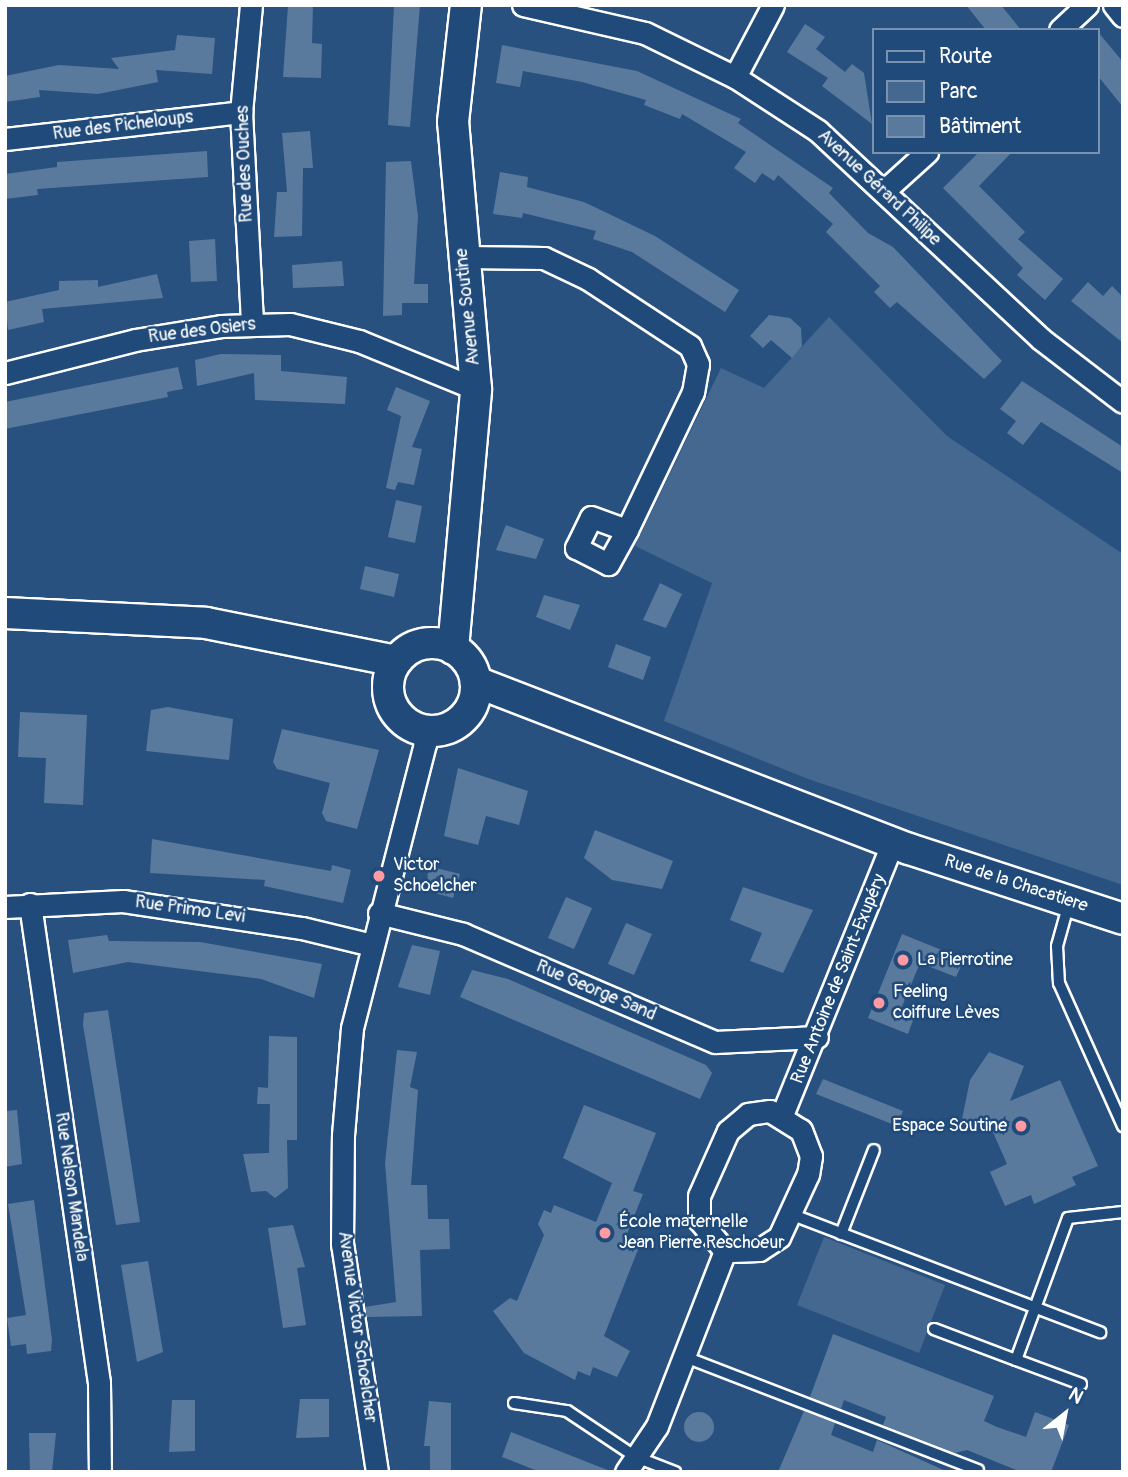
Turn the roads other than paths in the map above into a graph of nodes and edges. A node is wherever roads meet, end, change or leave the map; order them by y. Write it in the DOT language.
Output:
graph roads {
  1 [pos="251,5"];
  2 [pos="466,5"];
  3 [pos="523,5"];
  4 [pos="773,5"];
  5 [pos="1087,5"];
  6 [pos="1114,5"];
  7 [pos="1123,16"];
  8 [pos="1062,28"];
  9 [pos="735,77"];
  10 [pos="242,111"];
  11 [pos="5,139"];
  12 [pos="925,154"];
  13 [pos="885,190"];
  14 [pos="463,257"];
  15 [pos="252,323"];
  16 [pos="5,373"];
  17 [pos="476,388"];
  18 [pos="1123,402"];
  19 [pos="627,530"];
  20 [pos="454,609"];
  21 [pos="5,612"];
  22 [pos="453,649"];
  23 [pos="404,654"];
  24 [pos="476,682"];
  25 [pos="421,730"];
  26 [pos="901,846"];
  27 [pos="1070,900"];
  28 [pos="30,904"];
  29 [pos="5,907"];
  30 [pos="379,913"];
  31 [pos="1123,919"];
  32 [pos="372,945"];
  33 [pos="817,1037"];
  34 [pos="782,1115"];
  35 [pos="1123,1126"];
  36 [pos="874,1150"];
  37 [pos="1123,1212"];
  38 [pos="793,1215"];
  39 [pos="841,1234"];
  40 [pos="725,1251"];
  41 [pos="1035,1307"];
  42 [pos="934,1329"];
  43 [pos="1100,1332"];
  44 [pos="685,1357"];
  45 [pos="1016,1360"];
  46 [pos="1081,1384"];
  47 [pos="514,1403"];
  48 [pos="631,1464"];
  49 [pos="978,1471"];
  50 [pos="100,1472"];
  51 [pos="377,1472"];
  52 [pos="675,1472"];
  1 -- 10 [label="street, Rue des Ouches"];
  2 -- 14 [label="street, Avenue Soutine"];
  3 -- 9 [label="street, Avenue Gérard Philipe"];
  4 -- 9 [label="street"];
  5 -- 8 [label="street"];
  6 -- 7 [label="street"];
  9 -- 13 [label="street, Avenue Gérard Philipe"];
  10 -- 11 [label="street, Rue des Picheloups"];
  10 -- 15 [label="street, Rue des Ouches"];
  12 -- 13 [label="street"];
  13 -- 18 [label="street, Avenue Gérard Philipe"];
  14 -- 17 [label="street, Avenue Soutine"];
  14 -- 19 [label="street"];
  15 -- 16 [label="street, Rue des Osiers"];
  15 -- 17 [label="street, Rue des Osiers"];
  17 -- 20 [label="street, Avenue Soutine"];
  20 -- 22 [label="street, Avenue Soutine"];
  20 -- 23 [label="street"];
  21 -- 23 [label="street"];
  22 -- 23 [label="street"];
  22 -- 24 [label="street"];
  23 -- 25 [label="street"];
  24 -- 25 [label="street"];
  24 -- 26 [label="street, Rue de la Chacatiere"];
  25 -- 30 [label="street, Avenue Victor Schoelcher"];
  26 -- 27 [label="street, Rue de la Chacatiere"];
  26 -- 33 [label="street, Rue Antoine de Saint-Exupéry"];
  27 -- 31 [label="street, Rue de la Chacatiere"];
  27 -- 35 [label="lane"];
  28 -- 29 [label="street, Rue Primo Levi"];
  28 -- 32 [label="street, Rue Primo Levi"];
  28 -- 50 [label="street, Rue Nelson Mandela"];
  30 -- 32 [label="street, Avenue Victor Schoelcher"];
  30 -- 33 [label="street, Rue George Sand"];
  32 -- 51 [label="street, Avenue Victor Schoelcher"];
  33 -- 34 [label="street, Rue Antoine de Saint-Exupéry"];
  34 -- 38 [label="street"];
  34 -- 40 [label="street"];
  36 -- 39 [label="lane"];
  37 -- 41 [label="lane"];
  38 -- 39 [label="lane"];
  38 -- 40 [label="street"];
  39 -- 41 [label="lane"];
  40 -- 44 [label="street"];
  41 -- 43 [label="lane"];
  41 -- 45 [label="lane"];
  42 -- 45 [label="lane"];
  44 -- 48 [label="street"];
  44 -- 49 [label="lane"];
  45 -- 46 [label="lane"];
  47 -- 48 [label="lane"];
  48 -- 52 [label="lane"];
}
